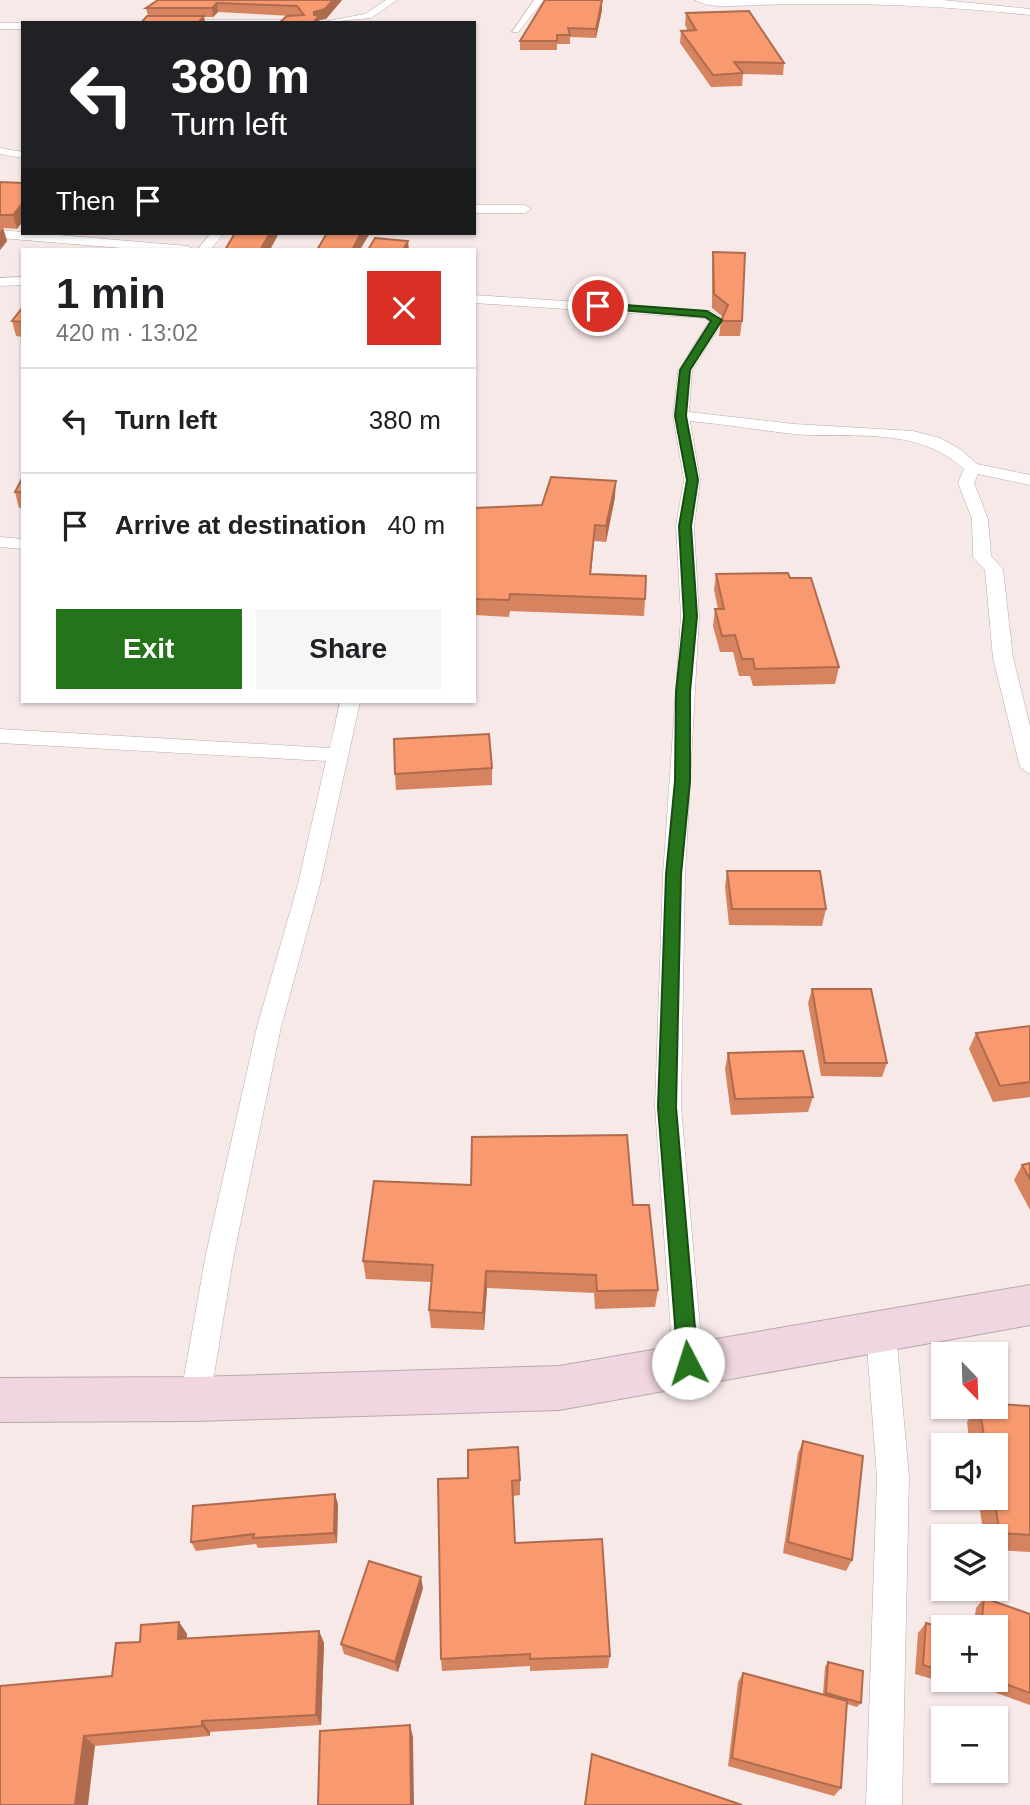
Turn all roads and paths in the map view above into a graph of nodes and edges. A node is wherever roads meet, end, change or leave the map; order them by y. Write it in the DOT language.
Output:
graph roads {
  1 [pos="392,0"];
  2 [pos="539,0"];
  3 [pos="700,0"];
  4 [pos="834,0"];
  5 [pos="841,0"];
  6 [pos="1030,12"];
  7 [pos="335,21"];
  8 [pos="0,26"];
  9 [pos="21,26"];
  10 [pos="515,30"];
  11 [pos="0,151"];
  12 [pos="21,155"];
  13 [pos="476,209"];
  14 [pos="525,209"];
  15 [pos="0,234"];
  16 [pos="164,248"];
  17 [pos="21,281"];
  18 [pos="0,282"];
  19 [pos="476,299"];
  20 [pos="681,416"];
  21 [pos="972,468"];
  22 [pos="1030,480"];
  23 [pos="0,542"];
  24 [pos="21,544"];
  25 [pos="350,703"];
  26 [pos="0,736"];
  27 [pos="338,755"];
  28 [pos="1030,767"];
  29 [pos="1030,1305"];
  30 [pos="881,1333"];
  31 [pos="688,1363"];
  32 [pos="195,1399"];
  33 [pos="0,1400"];
  34 [pos="884,1805"];
  1 -- 7 [label="street"];
  2 -- 10 [label="street"];
  3 -- 4 [label="street"];
  5 -- 6 [label="street"];
  8 -- 9 [label="street"];
  11 -- 12 [label="street"];
  13 -- 14 [label="street"];
  15 -- 16 [label="street"];
  17 -- 18 [label="street"];
  19 -- 20 [label="street"];
  20 -- 21 [label="street"];
  20 -- 31 [label="street"];
  21 -- 22 [label="street"];
  21 -- 28 [label="street"];
  23 -- 24 [label="street"];
  25 -- 27 [label="street"];
  26 -- 27 [label="street"];
  27 -- 32 [label="street"];
  29 -- 30 [label="street"];
  30 -- 31 [label="street"];
  30 -- 34 [label="street"];
  31 -- 32 [label="street"];
  32 -- 33 [label="street"];
}
